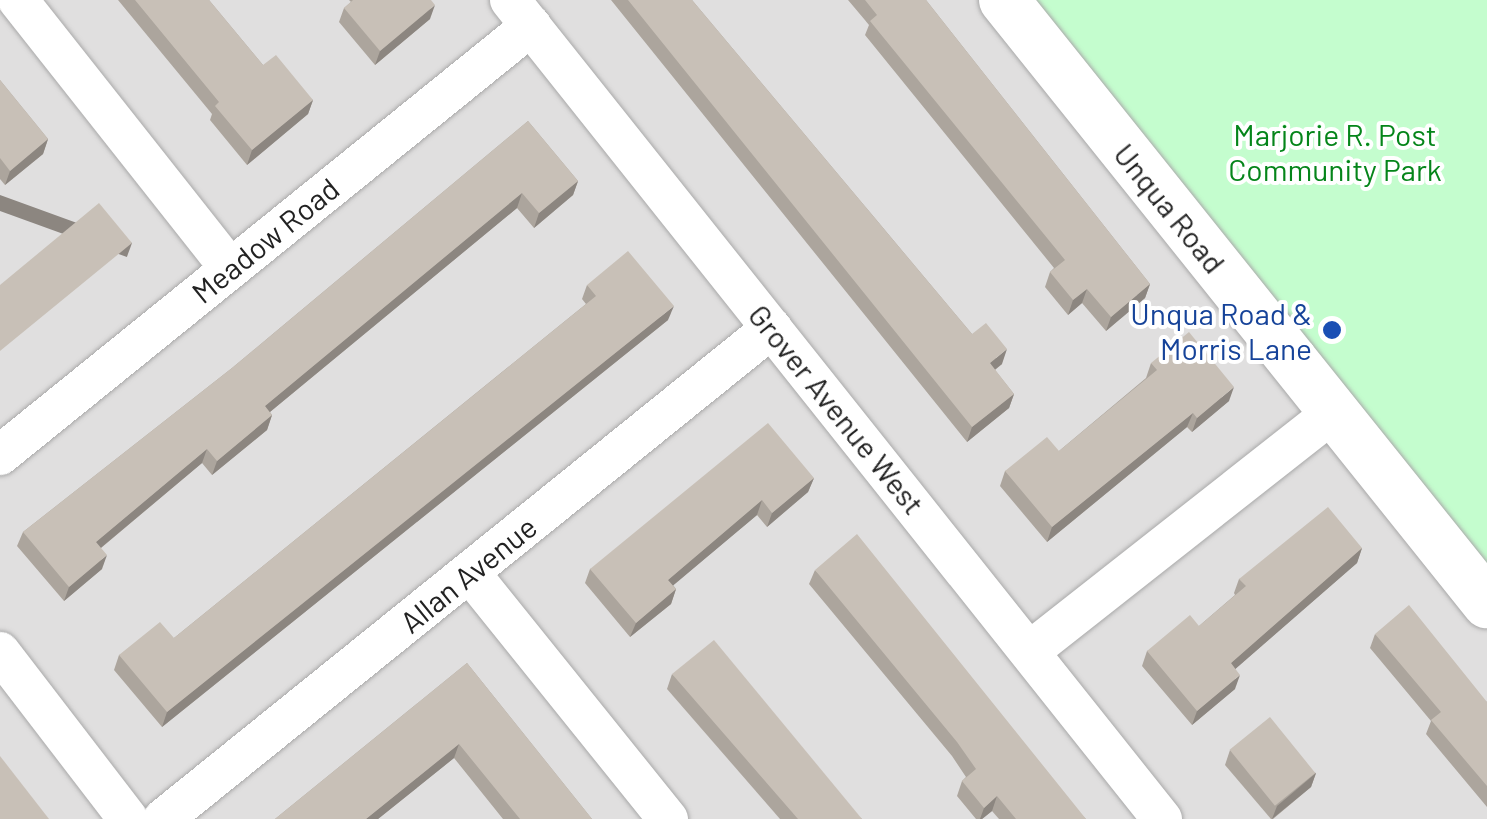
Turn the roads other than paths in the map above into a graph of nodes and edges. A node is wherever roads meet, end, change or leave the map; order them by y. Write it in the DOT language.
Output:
graph roads {
  1 [pos="18,0"];
  2 [pos="1004,0"];
  3 [pos="520,13"];
  4 [pos="230,268"];
  5 [pos="772,328"];
  6 [pos="1334,412"];
  7 [pos="0,455"];
  8 [pos="470,573"];
  9 [pos="1487,604"];
  10 [pos="1030,651"];
  11 [pos="0,652"];
  12 [pos="128,819"];
  13 [pos="163,819"];
  14 [pos="668,819"];
  15 [pos="1162,819"];
  1 -- 4 [label="street"];
  2 -- 6 [label="street, Unqua Road"];
  3 -- 4 [label="street, Meadow Road"];
  3 -- 5 [label="street, Grover Avenue West"];
  4 -- 7 [label="street, Meadow Road"];
  5 -- 8 [label="street, Allan Avenue"];
  5 -- 10 [label="street, Grover Avenue West"];
  6 -- 9 [label="street, Unqua Road"];
  6 -- 10 [label="street"];
  8 -- 13 [label="street, Allan Avenue"];
  8 -- 14 [label="street"];
  10 -- 15 [label="street, Grover Avenue West"];
  11 -- 12 [label="street"];
}
